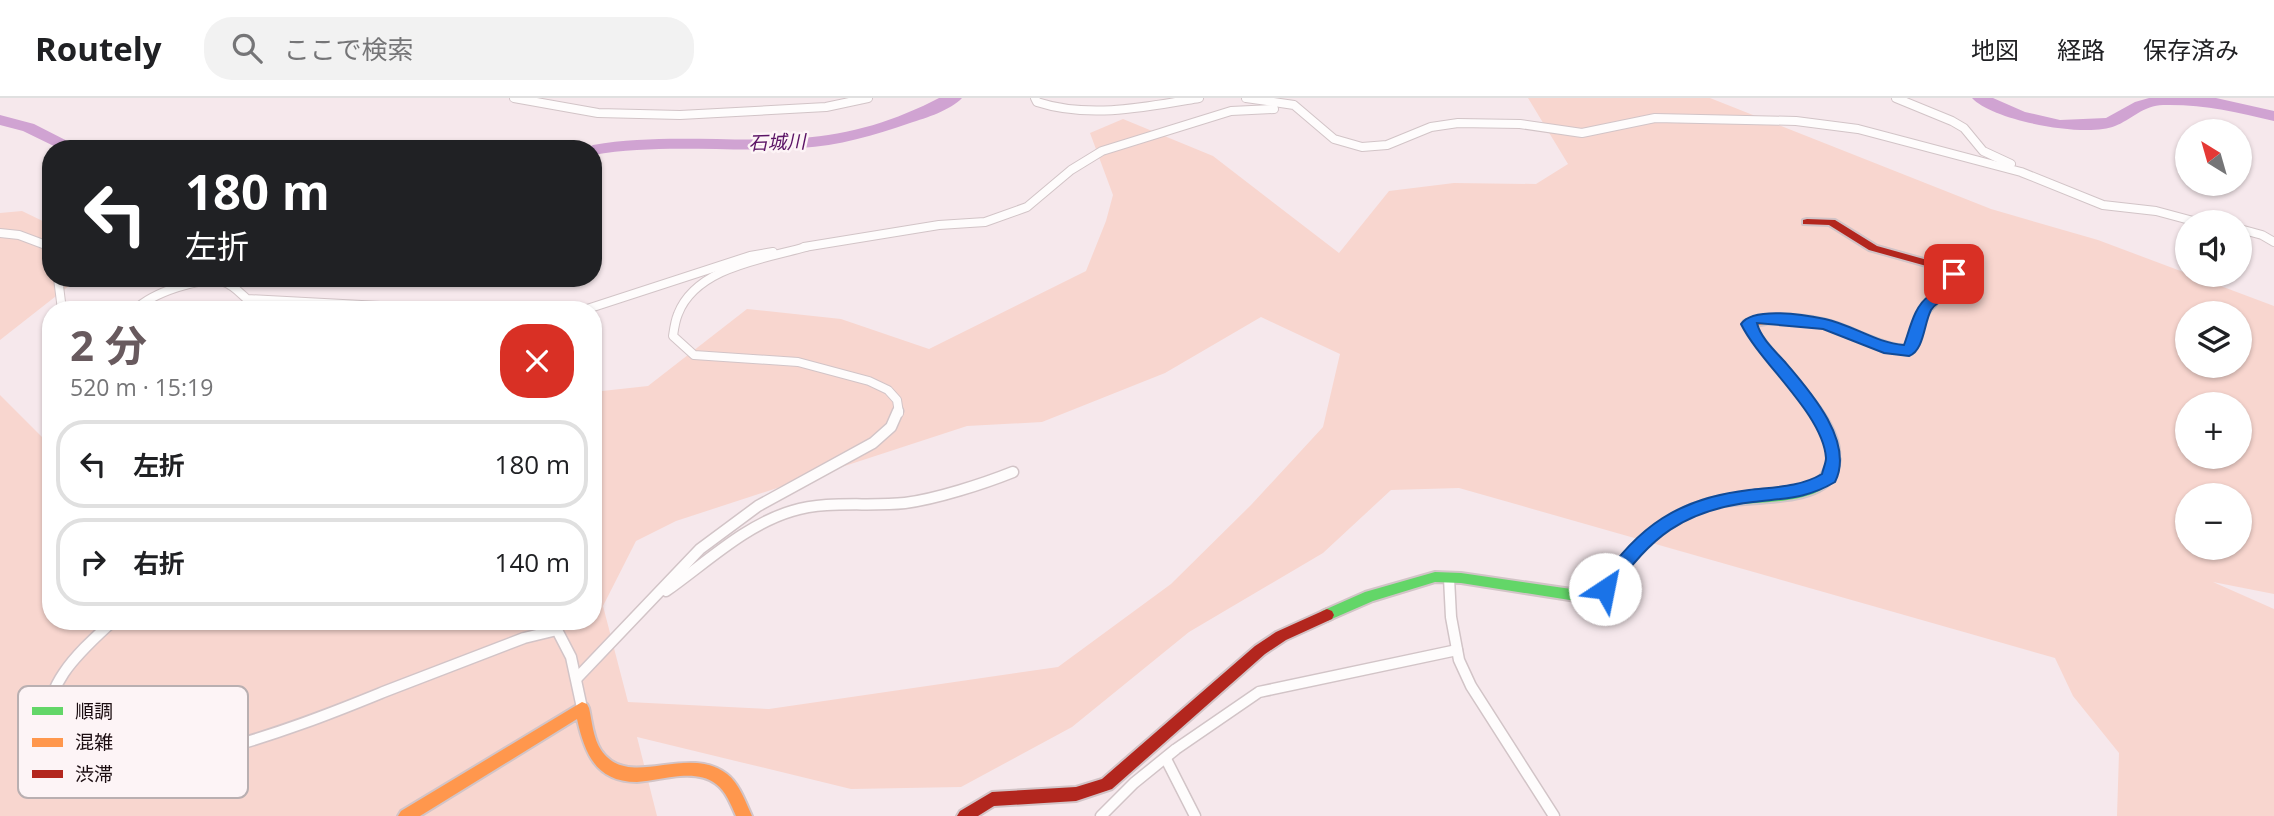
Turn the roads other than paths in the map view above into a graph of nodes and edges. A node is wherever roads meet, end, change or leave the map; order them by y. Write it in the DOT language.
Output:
graph roads {
  1 [pos="514,98"];
  2 [pos="868,98"];
  3 [pos="1035,98"];
  4 [pos="1199,98"];
  5 [pos="1246,98"];
  6 [pos="1896,98"];
  7 [pos="1304,110"];
  8 [pos="2043,181"];
  9 [pos="2175,216"];
  10 [pos="1807,222"];
  11 [pos="2252,232"];
  12 [pos="0,233"];
  13 [pos="2274,242"];
  14 [pos="42,244"];
  15 [pos="807,247"];
  16 [pos="182,287"];
  17 [pos="233,287"];
  18 [pos="144,301"];
  19 [pos="285,301"];
  20 [pos="602,304"];
  21 [pos="1013,472"];
  22 [pos="1449,578"];
  23 [pos="651,603"];
  24 [pos="104,630"];
  25 [pos="556,630"];
  26 [pos="556,630"];
  27 [pos="1457,650"];
  28 [pos="577,677"];
  29 [pos="54,686"];
  30 [pos="582,708"];
  31 [pos="248,753"];
  32 [pos="1166,759"];
  33 [pos="406,816"];
  34 [pos="744,816"];
  35 [pos="965,816"];
  36 [pos="1101,816"];
  37 [pos="1195,816"];
  38 [pos="1554,816"];
  1 -- 2 [label="street"];
  3 -- 4 [label="street"];
  5 -- 7 [label="street"];
  6 -- 8 [label="street"];
  7 -- 8 [label="street"];
  7 -- 15 [label="street"];
  8 -- 9 [label="street"];
  10 -- 22 [label="street"];
  11 -- 13 [label="street"];
  12 -- 14 [label="street"];
  15 -- 20 [label="street"];
  15 -- 23 [label="street"];
  16 -- 18 [label="street"];
  17 -- 19 [label="street"];
  21 -- 23 [label="street"];
  22 -- 27 [label="street"];
  22 -- 35 [label="street"];
  23 -- 28 [label="street"];
  24 -- 29 [label="street"];
  25 -- 28 [label="street"];
  26 -- 31 [label="street"];
  27 -- 32 [label="street"];
  27 -- 38 [label="street"];
  28 -- 30 [label="street"];
  30 -- 33 [label="street"];
  30 -- 34 [label="street"];
  32 -- 36 [label="street"];
  32 -- 37 [label="street"];
}
